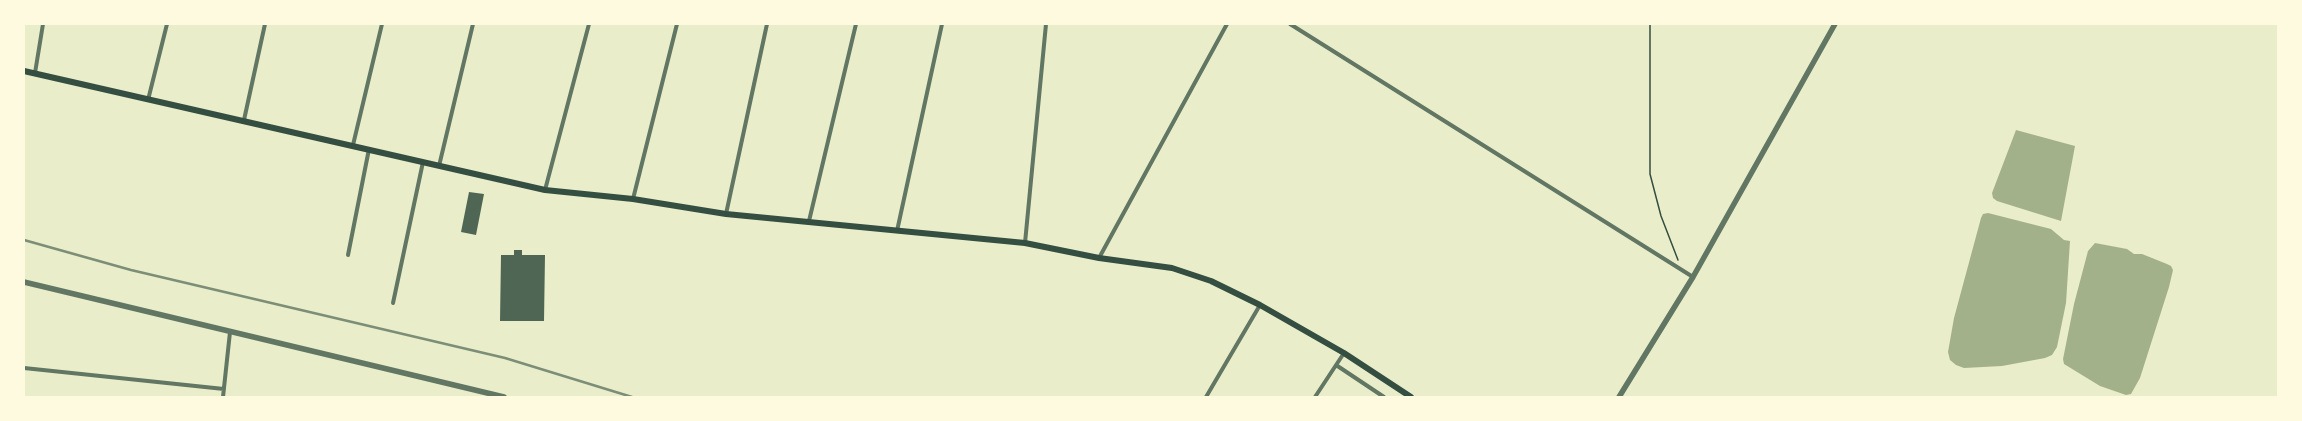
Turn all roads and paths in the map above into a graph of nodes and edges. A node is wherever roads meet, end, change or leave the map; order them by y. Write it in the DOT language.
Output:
graph roads {
  1 [pos="43,24"];
  2 [pos="166,24"];
  3 [pos="265,24"];
  4 [pos="382,24"];
  5 [pos="473,24"];
  6 [pos="589,24"];
  7 [pos="677,24"];
  8 [pos="767,24"];
  9 [pos="856,24"];
  10 [pos="942,24"];
  11 [pos="1046,24"];
  12 [pos="1227,24"];
  13 [pos="1290,24"];
  14 [pos="1650,24"];
  15 [pos="1835,24"];
  16 [pos="24,71"];
  17 [pos="34,73"];
  18 [pos="148,100"];
  19 [pos="244,120"];
  20 [pos="353,145"];
  21 [pos="369,149"];
  22 [pos="423,162"];
  23 [pos="438,166"];
  24 [pos="545,190"];
  25 [pos="633,199"];
  26 [pos="726,214"];
  27 [pos="809,222"];
  28 [pos="897,231"];
  29 [pos="1025,243"];
  30 [pos="348,255"];
  31 [pos="1099,258"];
  32 [pos="1680,268"];
  33 [pos="1692,277"];
  34 [pos="24,282"];
  35 [pos="393,303"];
  36 [pos="1260,305"];
  37 [pos="230,332"];
  38 [pos="1344,354"];
  39 [pos="1336,365"];
  40 [pos="24,368"];
  41 [pos="224,388"];
  42 [pos="223,397"];
  43 [pos="504,397"];
  44 [pos="1206,397"];
  45 [pos="1314,397"];
  46 [pos="1384,397"];
  47 [pos="1412,397"];
  48 [pos="1619,397"];
  1 -- 17 [label="street"];
  2 -- 18 [label="street"];
  3 -- 19 [label="street"];
  4 -- 20 [label="street"];
  5 -- 23 [label="street"];
  6 -- 24 [label="street"];
  7 -- 25 [label="street"];
  8 -- 26 [label="street"];
  9 -- 27 [label="street"];
  10 -- 28 [label="street"];
  11 -- 29 [label="street"];
  12 -- 31 [label="street"];
  13 -- 32 [label="street"];
  14 -- 32 [label="path"];
  15 -- 33 [label="street"];
  16 -- 17 [label="main road"];
  17 -- 18 [label="main road"];
  18 -- 19 [label="main road"];
  19 -- 20 [label="main road"];
  20 -- 21 [label="main road"];
  21 -- 22 [label="main road"];
  21 -- 30 [label="street"];
  22 -- 23 [label="main road"];
  22 -- 35 [label="street"];
  23 -- 24 [label="main road"];
  24 -- 25 [label="main road"];
  25 -- 26 [label="main road"];
  26 -- 27 [label="main road"];
  27 -- 28 [label="main road"];
  28 -- 29 [label="main road"];
  29 -- 31 [label="main road"];
  31 -- 36 [label="main road"];
  32 -- 33 [label="street"];
  33 -- 48 [label="street"];
  34 -- 37 [label="street"];
  36 -- 38 [label="main road"];
  36 -- 44 [label="street"];
  37 -- 41 [label="street"];
  37 -- 43 [label="street"];
  38 -- 39 [label="street"];
  38 -- 47 [label="main road"];
  39 -- 45 [label="street"];
  39 -- 46 [label="street"];
  40 -- 41 [label="street"];
  41 -- 42 [label="street"];
}
